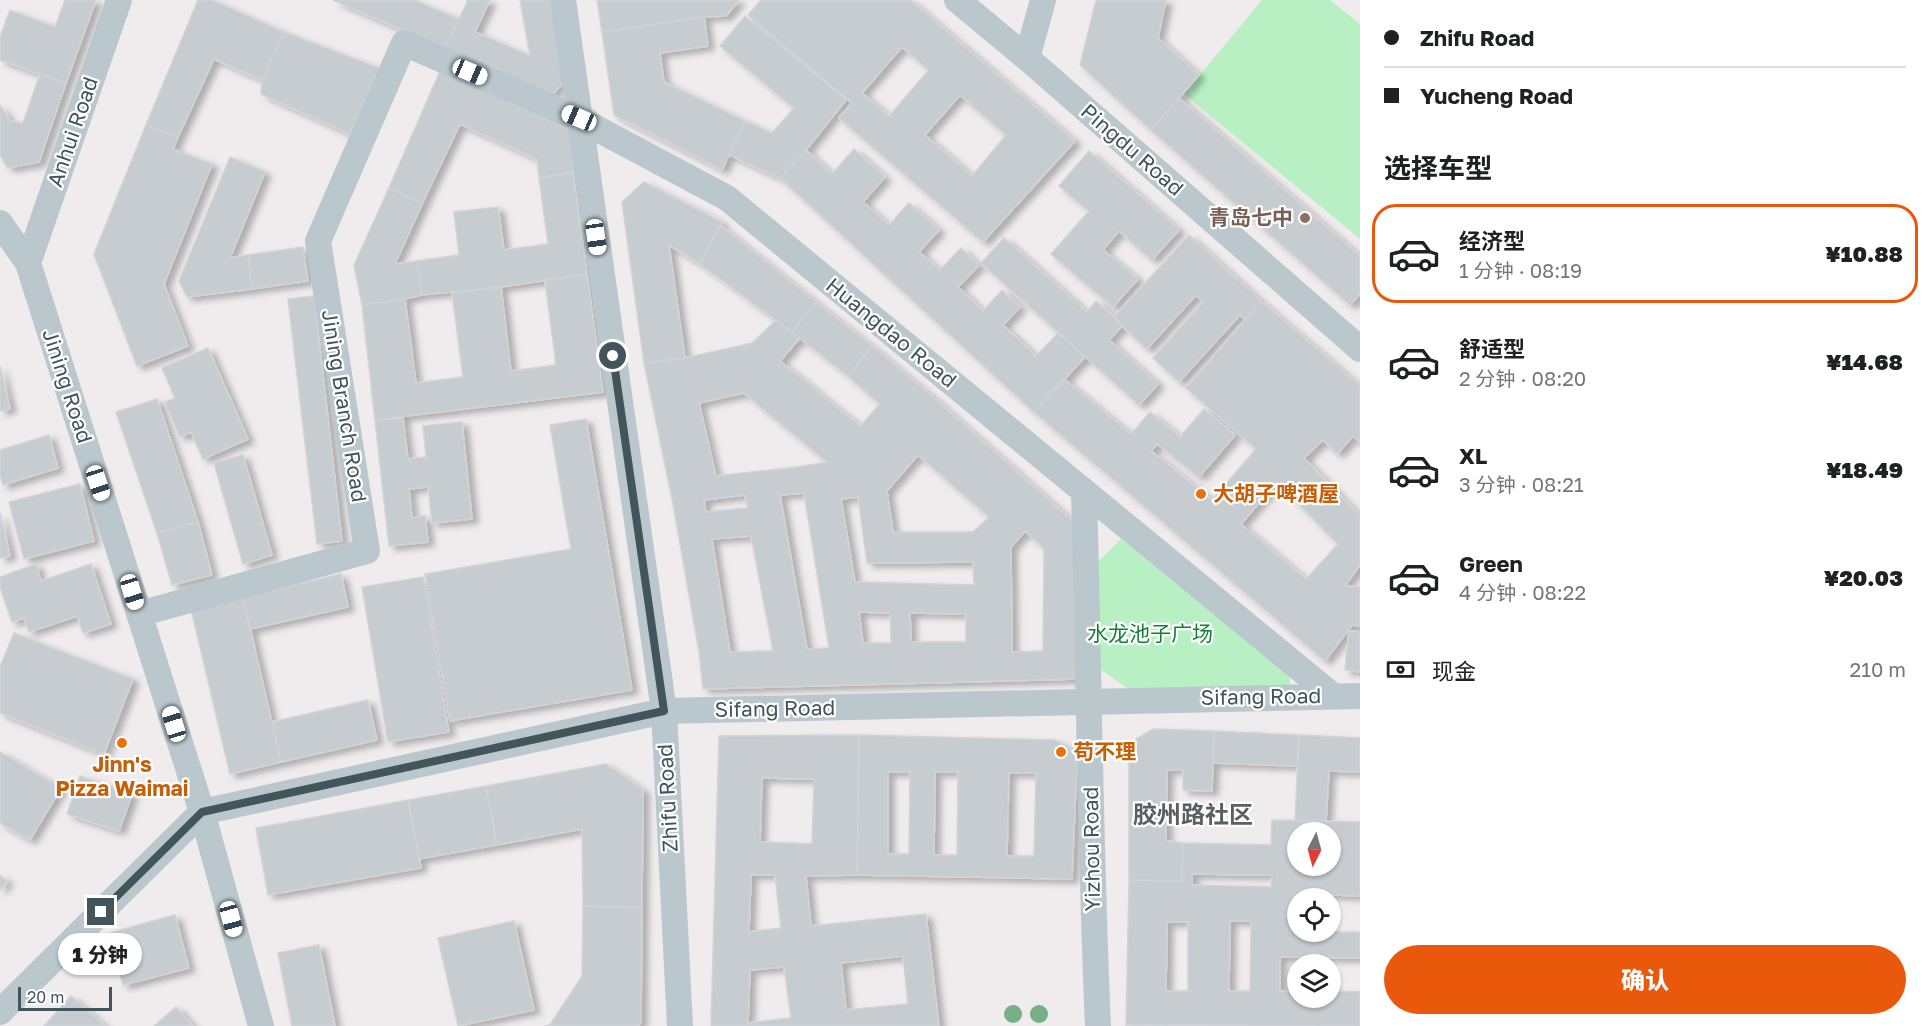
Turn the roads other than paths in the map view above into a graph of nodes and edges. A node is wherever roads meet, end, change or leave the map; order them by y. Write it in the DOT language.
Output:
graph roads {
  1 [pos="119,0"];
  2 [pos="563,0"];
  3 [pos="957,0"];
  4 [pos="1042,0"];
  5 [pos="404,43"];
  6 [pos="1027,58"];
  7 [pos="579,118"];
  8 [pos="0,223"];
  9 [pos="28,263"];
  10 [pos="1360,349"];
  11 [pos="1084,493"];
  12 [pos="139,614"];
  13 [pos="1332,695"];
  14 [pos="1360,696"];
  15 [pos="1090,700"];
  16 [pos="664,711"];
  17 [pos="202,812"];
  18 [pos="0,1012"];
  19 [pos="261,1026"];
  20 [pos="680,1026"];
  21 [pos="1098,1026"];
  1 -- 9 [label="street, Anhui Road"];
  2 -- 7 [label="street, Zhifu Road"];
  3 -- 6 [label="street, Pingdu Road"];
  4 -- 6 [label="street"];
  5 -- 7 [label="street, Huangdao Road"];
  5 -- 12 [label="street, Jining Branch Road"];
  6 -- 10 [label="street, Pingdu Road"];
  7 -- 11 [label="street, Huangdao Road"];
  7 -- 16 [label="street, Zhifu Road"];
  8 -- 9 [label="street, Jining Road"];
  9 -- 12 [label="street, Jining Road"];
  11 -- 13 [label="street, Huangdao Road"];
  11 -- 15 [label="street, Yizhou Road"];
  12 -- 17 [label="street, Jining Road"];
  13 -- 14 [label="street, Sifang Road"];
  13 -- 15 [label="street, Sifang Road"];
  15 -- 16 [label="street, Sifang Road"];
  15 -- 21 [label="street, Yizhou Road"];
  16 -- 17 [label="street, Sifang Road"];
  16 -- 20 [label="street, Zhifu Road"];
  17 -- 18 [label="street"];
  17 -- 19 [label="street, Jining Road"];
}
